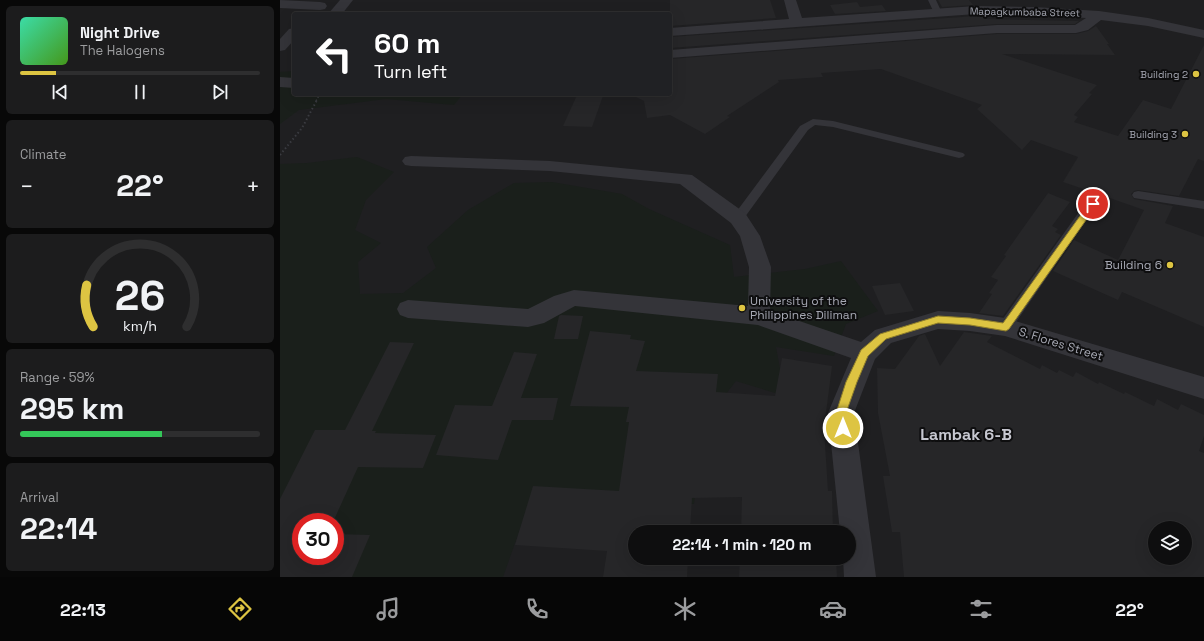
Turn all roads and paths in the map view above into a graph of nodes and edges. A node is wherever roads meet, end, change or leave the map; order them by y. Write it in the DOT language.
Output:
graph roads {
  1 [pos="347,0"];
  2 [pos="790,0"];
  3 [pos="932,0"];
  4 [pos="280,4"];
  5 [pos="319,7"];
  6 [pos="337,12"];
  7 [pos="938,13"];
  8 [pos="1100,15"];
  9 [pos="797,24"];
  10 [pos="672,32"];
  11 [pos="292,34"];
  12 [pos="1204,34"];
  13 [pos="280,47"];
  14 [pos="672,54"];
  15 [pos="280,82"];
  16 [pos="292,83"];
  17 [pos="319,96"];
  18 [pos="280,155"];
  19 [pos="959,155"];
  20 [pos="411,161"];
  21 [pos="1098,194"];
  22 [pos="1138,194"];
  23 [pos="1204,205"];
  24 [pos="738,218"];
  25 [pos="408,309"];
  26 [pos="759,316"];
  27 [pos="1006,327"];
  28 [pos="864,353"];
  29 [pos="1204,388"];
  30 [pos="860,577"];
  1 -- 6 [label="street"];
  2 -- 9 [label="street"];
  3 -- 7 [label="lane"];
  4 -- 5 [label="street"];
  7 -- 8 [label="street, Mapagkumbaba Street"];
  7 -- 9 [label="street, Mapagkumbaba Street"];
  8 -- 12 [label="street, Mapagkumbaba Street"];
  8 -- 14 [label="street"];
  9 -- 10 [label="street, Mapagkumbaba Street"];
  11 -- 13 [label="street"];
  15 -- 16 [label="street"];
  17 -- 18 [label="path"];
  19 -- 24 [label="lane"];
  20 -- 24 [label="street"];
  21 -- 27 [label="lane"];
  22 -- 23 [label="lane"];
  24 -- 26 [label="street"];
  25 -- 26 [label="street"];
  26 -- 28 [label="street"];
  27 -- 28 [label="street, S. Flores Street"];
  27 -- 29 [label="street, S. Flores Street"];
  28 -- 30 [label="street, S. Flores Street"];
}
